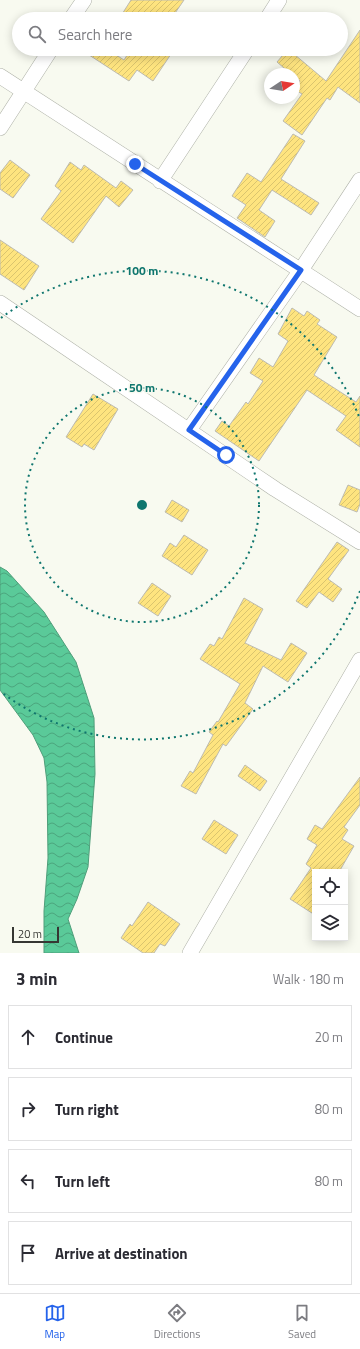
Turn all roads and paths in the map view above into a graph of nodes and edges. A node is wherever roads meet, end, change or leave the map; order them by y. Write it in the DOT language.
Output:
graph roads {
  1 [pos="84,0"];
  2 [pos="279,0"];
  3 [pos="76,12"];
  4 [pos="271,12"];
  5 [pos="46,56"];
  6 [pos="242,56"];
  7 [pos="0,76"];
  8 [pos="23,91"];
  9 [pos="0,128"];
  10 [pos="360,180"];
  11 [pos="160,181"];
  12 [pos="301,270"];
  13 [pos="0,303"];
  14 [pos="360,309"];
  15 [pos="189,430"];
  16 [pos="360,542"];
  17 [pos="360,660"];
  18 [pos="190,953"];
  1 -- 3 [label="street"];
  2 -- 4 [label="street"];
  5 -- 8 [label="street"];
  6 -- 11 [label="street"];
  7 -- 8 [label="street"];
  8 -- 9 [label="street"];
  8 -- 11 [label="street"];
  10 -- 12 [label="street"];
  11 -- 12 [label="street"];
  12 -- 14 [label="street"];
  12 -- 15 [label="street"];
  13 -- 15 [label="street"];
  15 -- 16 [label="street"];
  17 -- 18 [label="street"];
}
